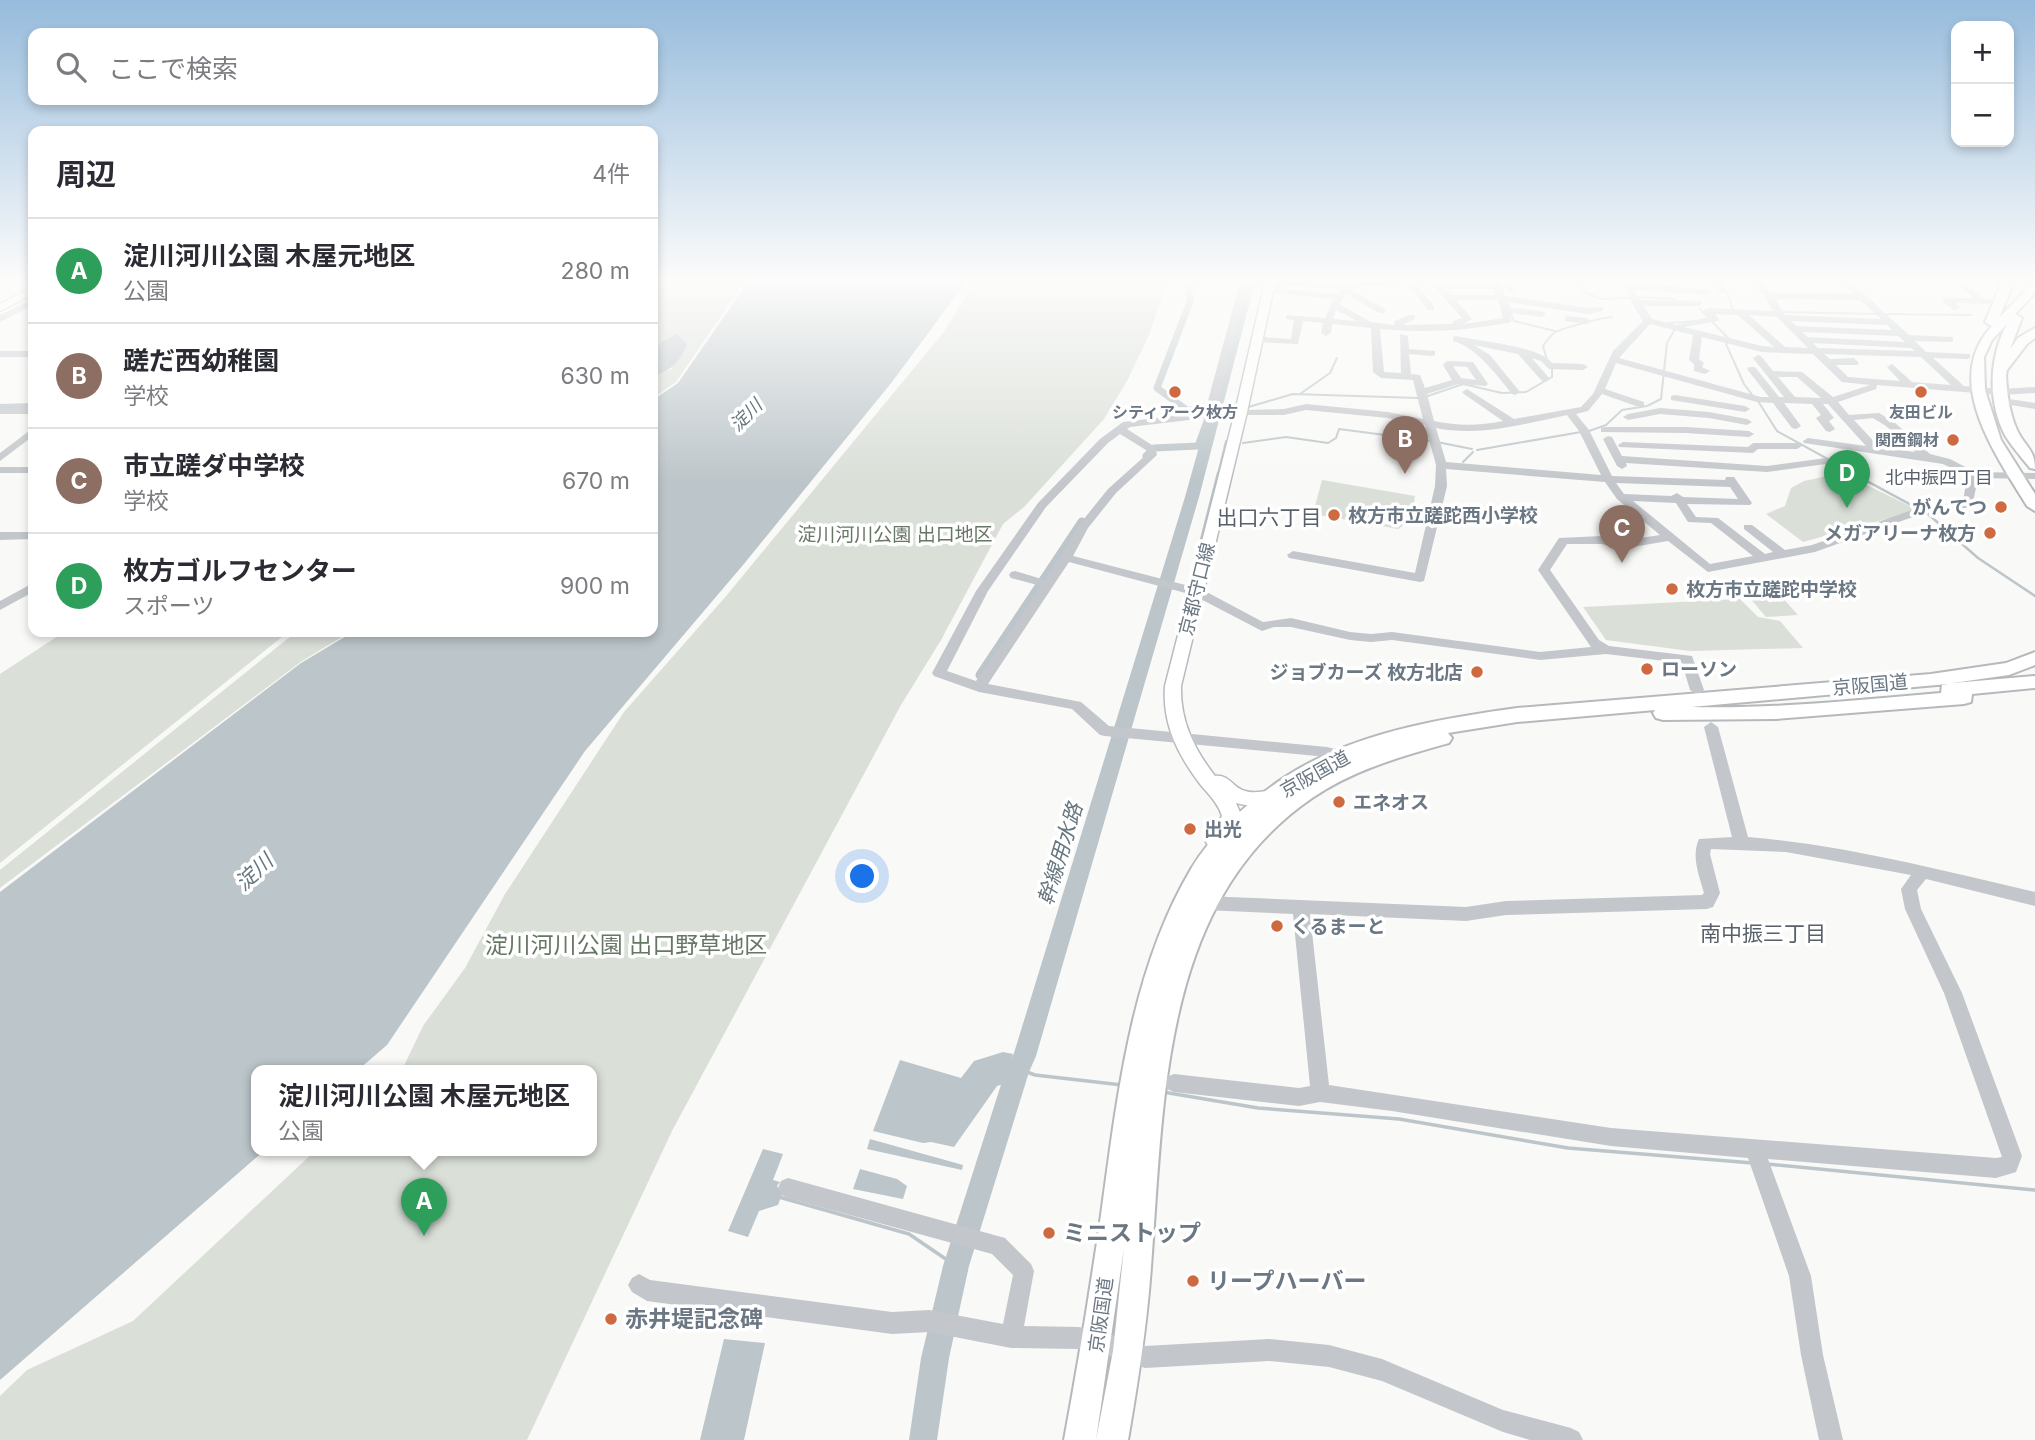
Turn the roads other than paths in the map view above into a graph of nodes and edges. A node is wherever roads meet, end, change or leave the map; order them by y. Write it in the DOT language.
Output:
graph roads {
  1 [pos="1227,349"];
  2 [pos="1256,349"];
  3 [pos="1376,349"];
  4 [pos="1473,349"];
  5 [pos="1512,349"];
  6 [pos="1619,349"];
  7 [pos="1696,349"];
  8 [pos="1774,349"];
  9 [pos="1812,349"];
  10 [pos="1849,349"];
  11 [pos="1919,349"];
  12 [pos="1943,349"];
  13 [pos="1981,349"];
  14 [pos="2003,349"];
  15 [pos="2016,349"];
  16 [pos="1516,350"];
  17 [pos="1405,351"];
  18 [pos="1784,351"];
  19 [pos="1814,352"];
  20 [pos="1432,353"];
  21 [pos="1965,353"];
  22 [pos="0,354"];
  23 [pos="28,354"];
  24 [pos="1483,355"];
  25 [pos="1758,358"];
  26 [pos="1613,359"];
  27 [pos="1825,362"];
  28 [pos="1854,364"];
  29 [pos="1583,367"];
  30 [pos="1893,367"];
  31 [pos="1752,369"];
  32 [pos="1999,369"];
  33 [pos="1705,371"];
  34 [pos="1771,374"];
  35 [pos="1406,376"];
  36 [pos="1828,377"];
  37 [pos="1545,379"];
  38 [pos="1458,381"];
  39 [pos="1884,384"];
  40 [pos="1910,386"];
  41 [pos="1961,389"];
  42 [pos="1599,390"];
  43 [pos="1978,390"];
  44 [pos="2035,390"];
  45 [pos="1515,392"];
  46 [pos="1849,394"];
  47 [pos="1466,395"];
  48 [pos="1423,396"];
  49 [pos="2001,396"];
  50 [pos="1751,397"];
  51 [pos="1675,398"];
  52 [pos="1777,401"];
  53 [pos="1831,401"];
  54 [pos="1793,402"];
  55 [pos="1815,402"];
  56 [pos="1640,404"];
  57 [pos="2035,407"];
  58 [pos="1745,410"];
  59 [pos="0,411"];
  60 [pos="28,411"];
  61 [pos="1241,412"];
  62 [pos="1569,412"];
  63 [pos="1676,412"];
  64 [pos="1210,414"];
  65 [pos="1628,417"];
  66 [pos="1847,418"];
  67 [pos="1475,419"];
  68 [pos="1796,421"];
  69 [pos="1511,422"];
  70 [pos="1747,422"];
  71 [pos="1432,424"];
  72 [pos="1487,427"];
  73 [pos="1120,429"];
  74 [pos="1830,429"];
  75 [pos="1686,430"];
  76 [pos="1816,431"];
  77 [pos="2011,433"];
  78 [pos="28,434"];
  79 [pos="1749,434"];
  80 [pos="1808,442"];
  81 [pos="1822,443"];
  82 [pos="1623,445"];
  83 [pos="1797,446"];
  84 [pos="1698,448"];
  85 [pos="1753,448"];
  86 [pos="1876,450"];
  87 [pos="2035,455"];
  88 [pos="1926,457"];
  89 [pos="0,458"];
  90 [pos="1619,460"];
  91 [pos="1639,460"];
  92 [pos="1826,461"];
  93 [pos="1441,465"];
  94 [pos="1707,465"];
  95 [pos="1721,466"];
  96 [pos="1767,469"];
  97 [pos="0,470"];
  98 [pos="28,470"];
  99 [pos="2035,474"];
  100 [pos="1973,475"];
  101 [pos="2017,477"];
  102 [pos="1608,479"];
  103 [pos="1630,480"];
  104 [pos="1651,481"];
  105 [pos="1670,482"];
  106 [pos="1734,484"];
  107 [pos="1621,497"];
  108 [pos="1680,500"];
  109 [pos="2035,506"];
  110 [pos="1748,527"];
  111 [pos="0,536"];
  112 [pos="28,536"];
  113 [pos="1671,537"];
  114 [pos="1781,553"];
  115 [pos="1293,555"];
  116 [pos="1762,557"];
  117 [pos="1066,558"];
  118 [pos="1015,575"];
  119 [pos="1046,584"];
  120 [pos="28,589"];
  121 [pos="1197,592"];
  122 [pos="0,606"];
  123 [pos="1606,650"];
  124 [pos="2035,658"];
  125 [pos="2010,669"];
  126 [pos="2035,671"];
  127 [pos="2035,682"];
  128 [pos="979,687"];
  129 [pos="2035,691"];
  130 [pos="1706,708"];
  131 [pos="1660,713"];
  132 [pos="1181,740"];
  133 [pos="1342,756"];
  134 [pos="1199,767"];
  135 [pos="1274,797"];
  136 [pos="1741,841"];
  137 [pos="1201,872"];
  138 [pos="1922,873"];
  139 [pos="2035,899"];
  140 [pos="1205,903"];
  141 [pos="1301,907"];
  142 [pos="1146,1061"];
  143 [pos="1174,1083"];
  144 [pos="1320,1093"];
  145 [pos="1136,1143"];
  146 [pos="1758,1158"];
  147 [pos="788,1188"];
  148 [pos="639,1286"];
  149 [pos="1012,1337"];
  150 [pos="1097,1341"];
  151 [pos="1128,1351"];
  152 [pos="1080,1440"];
  153 [pos="1112,1440"];
  154 [pos="1572,1440"];
  155 [pos="1831,1440"];
  1 -- 64 [label="street"];
  2 -- 61 [label="main road, 京都守口線"];
  3 -- 35 [label="street"];
  4 -- 24 [label="street"];
  5 -- 16 [label="street"];
  6 -- 26 [label="street"];
  7 -- 33 [label="street"];
  8 -- 18 [label="street"];
  9 -- 19 [label="street"];
  10 -- 19 [label="street"];
  11 -- 41 [label="street"];
  12 -- 21 [label="street"];
  13 -- 43 [label="highway"];
  14 -- 32 [label="highway"];
  15 -- 32 [label="highway"];
  16 -- 24 [label="street"];
  16 -- 29 [label="street"];
  16 -- 37 [label="street"];
  17 -- 20 [label="street"];
  17 -- 35 [label="street"];
  18 -- 19 [label="street"];
  19 -- 27 [label="street"];
  22 -- 23 [label="street"];
  24 -- 45 [label="street"];
  25 -- 34 [label="street"];
  26 -- 42 [label="street"];
  26 -- 50 [label="street"];
  27 -- 28 [label="street"];
  27 -- 39 [label="street"];
  30 -- 40 [label="street"];
  31 -- 52 [label="street"];
  32 -- 49 [label="highway"];
  34 -- 53 [label="street"];
  34 -- 54 [label="street"];
  35 -- 48 [label="street"];
  36 -- 46 [label="street"];
  38 -- 48 [label="street"];
  39 -- 40 [label="street"];
  39 -- 46 [label="street"];
  40 -- 41 [label="street"];
  41 -- 43 [label="street"];
  42 -- 56 [label="street"];
  42 -- 62 [label="street"];
  43 -- 49 [label="street"];
  43 -- 101 [label="highway"];
  44 -- 49 [label="street"];
  46 -- 53 [label="street"];
  47 -- 69 [label="street"];
  48 -- 71 [label="street"];
  49 -- 57 [label="street"];
  49 -- 77 [label="highway"];
  50 -- 52 [label="street"];
  50 -- 58 [label="street"];
  51 -- 58 [label="street"];
  52 -- 54 [label="street"];
  52 -- 68 [label="street"];
  53 -- 55 [label="street"];
  53 -- 66 [label="street"];
  54 -- 55 [label="street"];
  55 -- 74 [label="street"];
  58 -- 70 [label="street"];
  59 -- 60 [label="street"];
  61 -- 64 [label="street"];
  61 -- 71 [label="street"];
  61 -- 121 [label="main road, 京都守口線"];
  62 -- 69 [label="street"];
  62 -- 102 [label="street"];
  63 -- 65 [label="street"];
  63 -- 70 [label="street"];
  63 -- 75 [label="street"];
  64 -- 73 [label="street"];
  66 -- 86 [label="street"];
  66 -- 88 [label="street"];
  67 -- 72 [label="street"];
  69 -- 72 [label="street"];
  70 -- 79 [label="street"];
  71 -- 72 [label="street"];
  71 -- 93 [label="street"];
  73 -- 117 [label="street"];
  73 -- 128 [label="street"];
  75 -- 79 [label="street"];
  75 -- 84 [label="street"];
  75 -- 90 [label="street"];
  76 -- 81 [label="street"];
  77 -- 87 [label="highway"];
  77 -- 99 [label="highway"];
  78 -- 89 [label="street"];
  79 -- 85 [label="street"];
  80 -- 81 [label="street"];
  81 -- 86 [label="street"];
  82 -- 84 [label="street"];
  83 -- 85 [label="street"];
  84 -- 85 [label="street"];
  84 -- 94 [label="street"];
  85 -- 96 [label="street"];
  86 -- 88 [label="street"];
  88 -- 100 [label="street"];
  90 -- 91 [label="street"];
  90 -- 103 [label="street"];
  91 -- 94 [label="street"];
  91 -- 104 [label="street"];
  92 -- 96 [label="street"];
  93 -- 102 [label="street"];
  93 -- 115 [label="street"];
  94 -- 95 [label="street"];
  95 -- 96 [label="street"];
  95 -- 106 [label="street"];
  97 -- 98 [label="street"];
  99 -- 101 [label="street"];
  100 -- 101 [label="street"];
  100 -- 114 [label="street"];
  101 -- 109 [label="highway"];
  102 -- 103 [label="street"];
  102 -- 107 [label="street"];
  103 -- 104 [label="street"];
  104 -- 105 [label="street"];
  105 -- 106 [label="street"];
  105 -- 108 [label="street"];
  106 -- 108 [label="street"];
  107 -- 108 [label="street"];
  107 -- 113 [label="street"];
  108 -- 116 [label="street"];
  110 -- 114 [label="street"];
  111 -- 112 [label="street"];
  113 -- 116 [label="street"];
  113 -- 123 [label="street"];
  114 -- 116 [label="street"];
  117 -- 119 [label="street"];
  117 -- 121 [label="street"];
  118 -- 119 [label="street"];
  119 -- 128 [label="street"];
  120 -- 122 [label="street"];
  121 -- 123 [label="street"];
  121 -- 132 [label="main road, 京都守口線"];
  123 -- 130 [label="street"];
  124 -- 125 [label="highway, 京阪国道"];
  125 -- 126 [label="highway"];
  125 -- 130 [label="highway, 京阪国道"];
  127 -- 131 [label="highway, 京阪国道"];
  128 -- 132 [label="street"];
  129 -- 130 [label="highway"];
  130 -- 131 [label="highway"];
  130 -- 133 [label="highway, 京阪国道"];
  130 -- 136 [label="street"];
  131 -- 140 [label="highway, 京阪国道"];
  132 -- 133 [label="street"];
  132 -- 134 [label="main road, 京都守口線"];
  133 -- 135 [label="highway, 京阪国道"];
  134 -- 135 [label="main road, 京都守口線"];
  134 -- 137 [label="main road, 京都守口線"];
  135 -- 137 [label="highway, 京阪国道"];
  136 -- 138 [label="street"];
  136 -- 141 [label="street"];
  137 -- 142 [label="highway, 京阪国道"];
  138 -- 139 [label="street"];
  138 -- 146 [label="street"];
  140 -- 141 [label="street"];
  140 -- 142 [label="highway, 京阪国道"];
  141 -- 144 [label="street"];
  142 -- 145 [label="highway, 京阪国道"];
  143 -- 144 [label="street"];
  144 -- 146 [label="street"];
  145 -- 150 [label="highway, 京阪国道"];
  145 -- 151 [label="highway, 京阪国道"];
  146 -- 155 [label="street"];
  147 -- 149 [label="street"];
  148 -- 149 [label="street"];
  149 -- 150 [label="street"];
  150 -- 151 [label="street"];
  150 -- 152 [label="highway, 京阪国道"];
  151 -- 153 [label="highway, 京阪国道"];
  151 -- 154 [label="street"];
}
